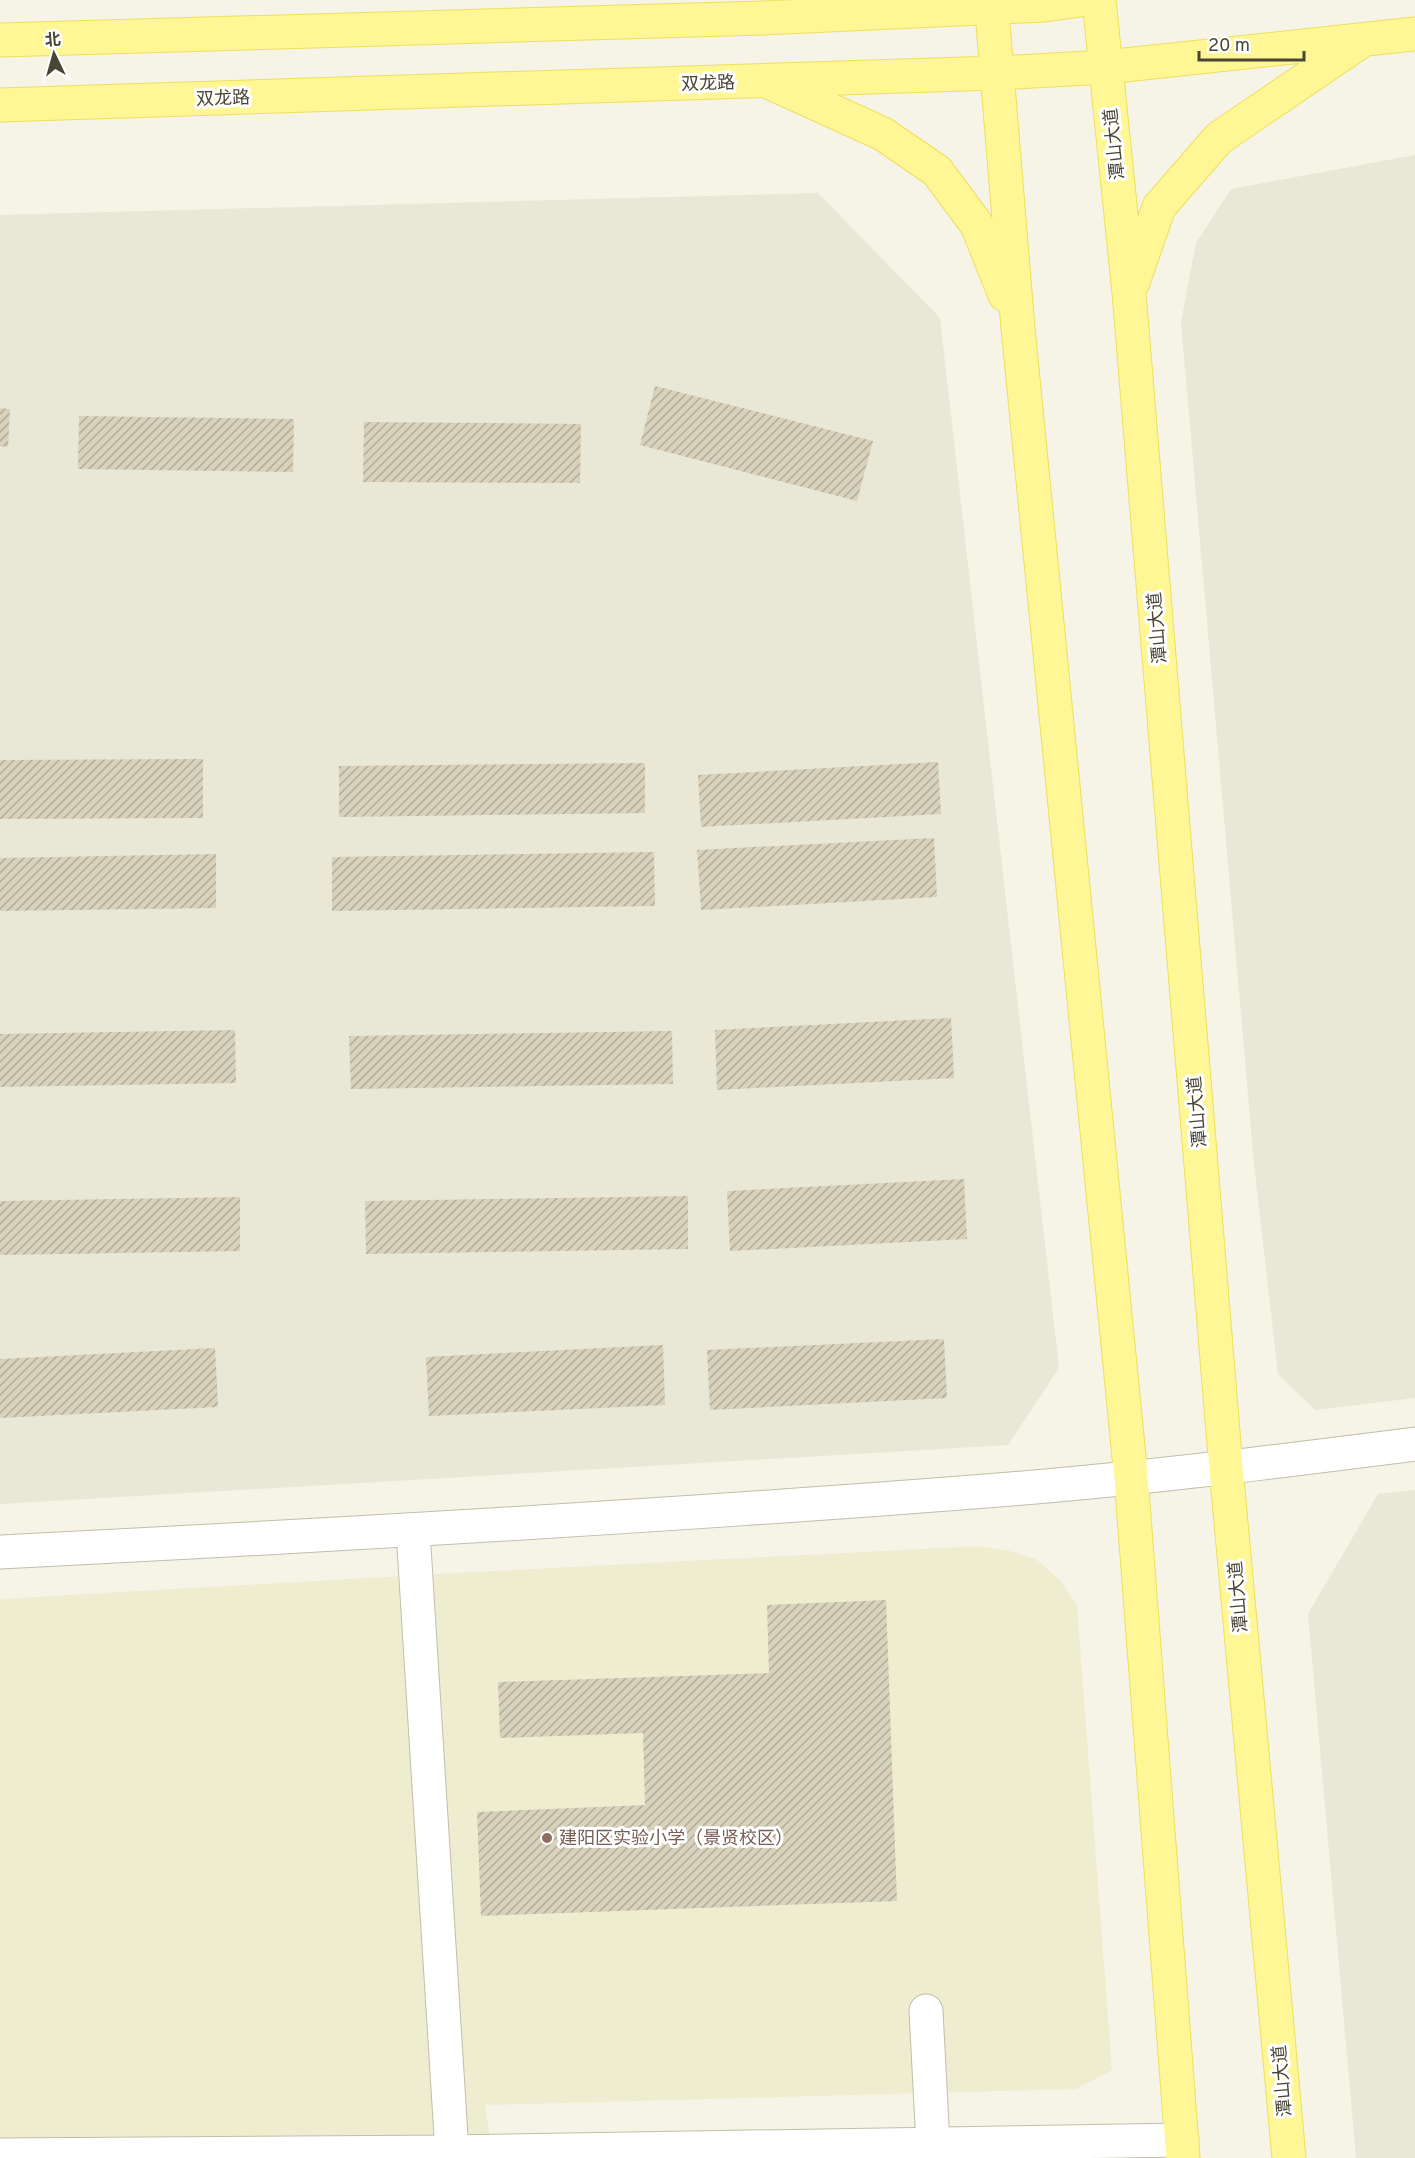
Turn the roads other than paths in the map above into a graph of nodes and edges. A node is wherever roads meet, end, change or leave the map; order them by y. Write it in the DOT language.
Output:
graph roads {
  1 [pos="805,0"];
  2 [pos="1080,0"];
  3 [pos="1099,0"];
  4 [pos="991,3"];
  5 [pos="763,18"];
  6 [pos="1415,34"];
  7 [pos="0,40"];
  8 [pos="1362,40"];
  9 [pos="1106,67"];
  10 [pos="996,73"];
  11 [pos="769,82"];
  12 [pos="0,105"];
  13 [pos="1129,292"];
  14 [pos="1018,328"];
  15 [pos="1415,1444"];
  16 [pos="1226,1468"];
  17 [pos="1131,1477"];
  18 [pos="413,1531"];
  19 [pos="0,1552"];
  20 [pos="926,2012"];
  21 [pos="933,2144"];
  22 [pos="1182,2149"];
  23 [pos="452,2152"];
  24 [pos="0,2155"];
  25 [pos="1289,2158"];
  1 -- 5 [label="main road"];
  2 -- 4 [label="main road"];
  3 -- 9 [label="main road, 潭山大道"];
  4 -- 5 [label="main road"];
  4 -- 10 [label="main road"];
  5 -- 7 [label="main road"];
  6 -- 8 [label="main road, 双龙路"];
  8 -- 9 [label="main road, 双龙路"];
  8 -- 13 [label="main road"];
  9 -- 10 [label="main road, 双龙路"];
  9 -- 13 [label="main road, 潭山大道"];
  10 -- 11 [label="main road, 双龙路"];
  10 -- 14 [label="main road"];
  11 -- 12 [label="main road, 双龙路"];
  11 -- 14 [label="main road"];
  13 -- 16 [label="main road, 潭山大道"];
  14 -- 17 [label="main road"];
  15 -- 16 [label="street"];
  16 -- 17 [label="street"];
  16 -- 25 [label="main road, 潭山大道"];
  17 -- 18 [label="street"];
  17 -- 22 [label="main road"];
  18 -- 19 [label="street"];
  18 -- 23 [label="street"];
  20 -- 21 [label="street"];
  21 -- 22 [label="street"];
  21 -- 23 [label="street"];
  23 -- 24 [label="street"];
}
